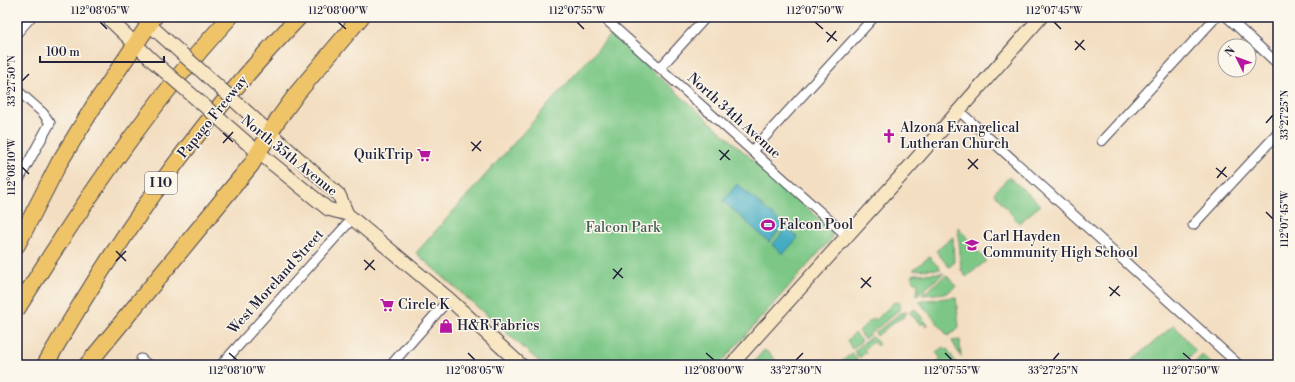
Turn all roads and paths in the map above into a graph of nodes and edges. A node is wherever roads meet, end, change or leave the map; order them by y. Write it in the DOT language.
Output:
graph roads {
  1 [pos="31,17"];
  2 [pos="107,17"];
  3 [pos="230,17"];
  4 [pos="299,17"];
  5 [pos="361,17"];
  6 [pos="603,17"];
  7 [pos="706,17"];
  8 [pos="874,17"];
  9 [pos="1040,17"];
  10 [pos="1216,17"];
  11 [pos="1227,17"];
  12 [pos="152,23"];
  13 [pos="17,33"];
  14 [pos="139,49"];
  15 [pos="1278,64"];
  16 [pos="660,68"];
  17 [pos="17,90"];
  18 [pos="958,110"];
  19 [pos="265,129"];
  20 [pos="1278,133"];
  21 [pos="1102,140"];
  22 [pos="252,148"];
  23 [pos="752,151"];
  24 [pos="17,183"];
  25 [pos="350,216"];
  26 [pos="1193,225"];
  27 [pos="847,236"];
  28 [pos="17,245"];
  29 [pos="449,299"];
  30 [pos="17,309"];
  31 [pos="141,358"];
  32 [pos="45,365"];
  33 [pos="87,365"];
  34 [pos="148,365"];
  35 [pos="221,365"];
  36 [pos="391,365"];
  37 [pos="521,365"];
  38 [pos="731,365"];
  39 [pos="1239,365"];
  1 -- 13 [label="street"];
  2 -- 14 [label="main road, North 35th Avenue"];
  3 -- 30 [label="highway"];
  4 -- 32 [label="highway, Papago Freeway / I 10"];
  5 -- 19 [label="highway"];
  6 -- 16 [label="street, North 34th Avenue"];
  7 -- 16 [label="street"];
  8 -- 23 [label="street"];
  9 -- 18 [label="main road"];
  10 -- 21 [label="street"];
  11 -- 15 [label="street"];
  12 -- 14 [label="highway"];
  12 -- 19 [label="main road, North 35th Avenue, bridge"];
  14 -- 22 [label="main road, North 35th Avenue, bridge"];
  14 -- 28 [label="highway"];
  16 -- 23 [label="street, North 34th Avenue"];
  17 -- 24 [label="street"];
  18 -- 27 [label="main road"];
  18 -- 39 [label="street"];
  19 -- 22 [label="highway"];
  19 -- 25 [label="main road, North 35th Avenue"];
  20 -- 26 [label="street"];
  22 -- 25 [label="main road, North 35th Avenue"];
  22 -- 33 [label="highway"];
  23 -- 27 [label="street, North 34th Avenue"];
  25 -- 29 [label="main road, North 35th Avenue"];
  25 -- 35 [label="street, West Moreland Street"];
  27 -- 38 [label="main road"];
  29 -- 36 [label="street"];
  29 -- 37 [label="main road, North 35th Avenue"];
  31 -- 34 [label="street"];
}
